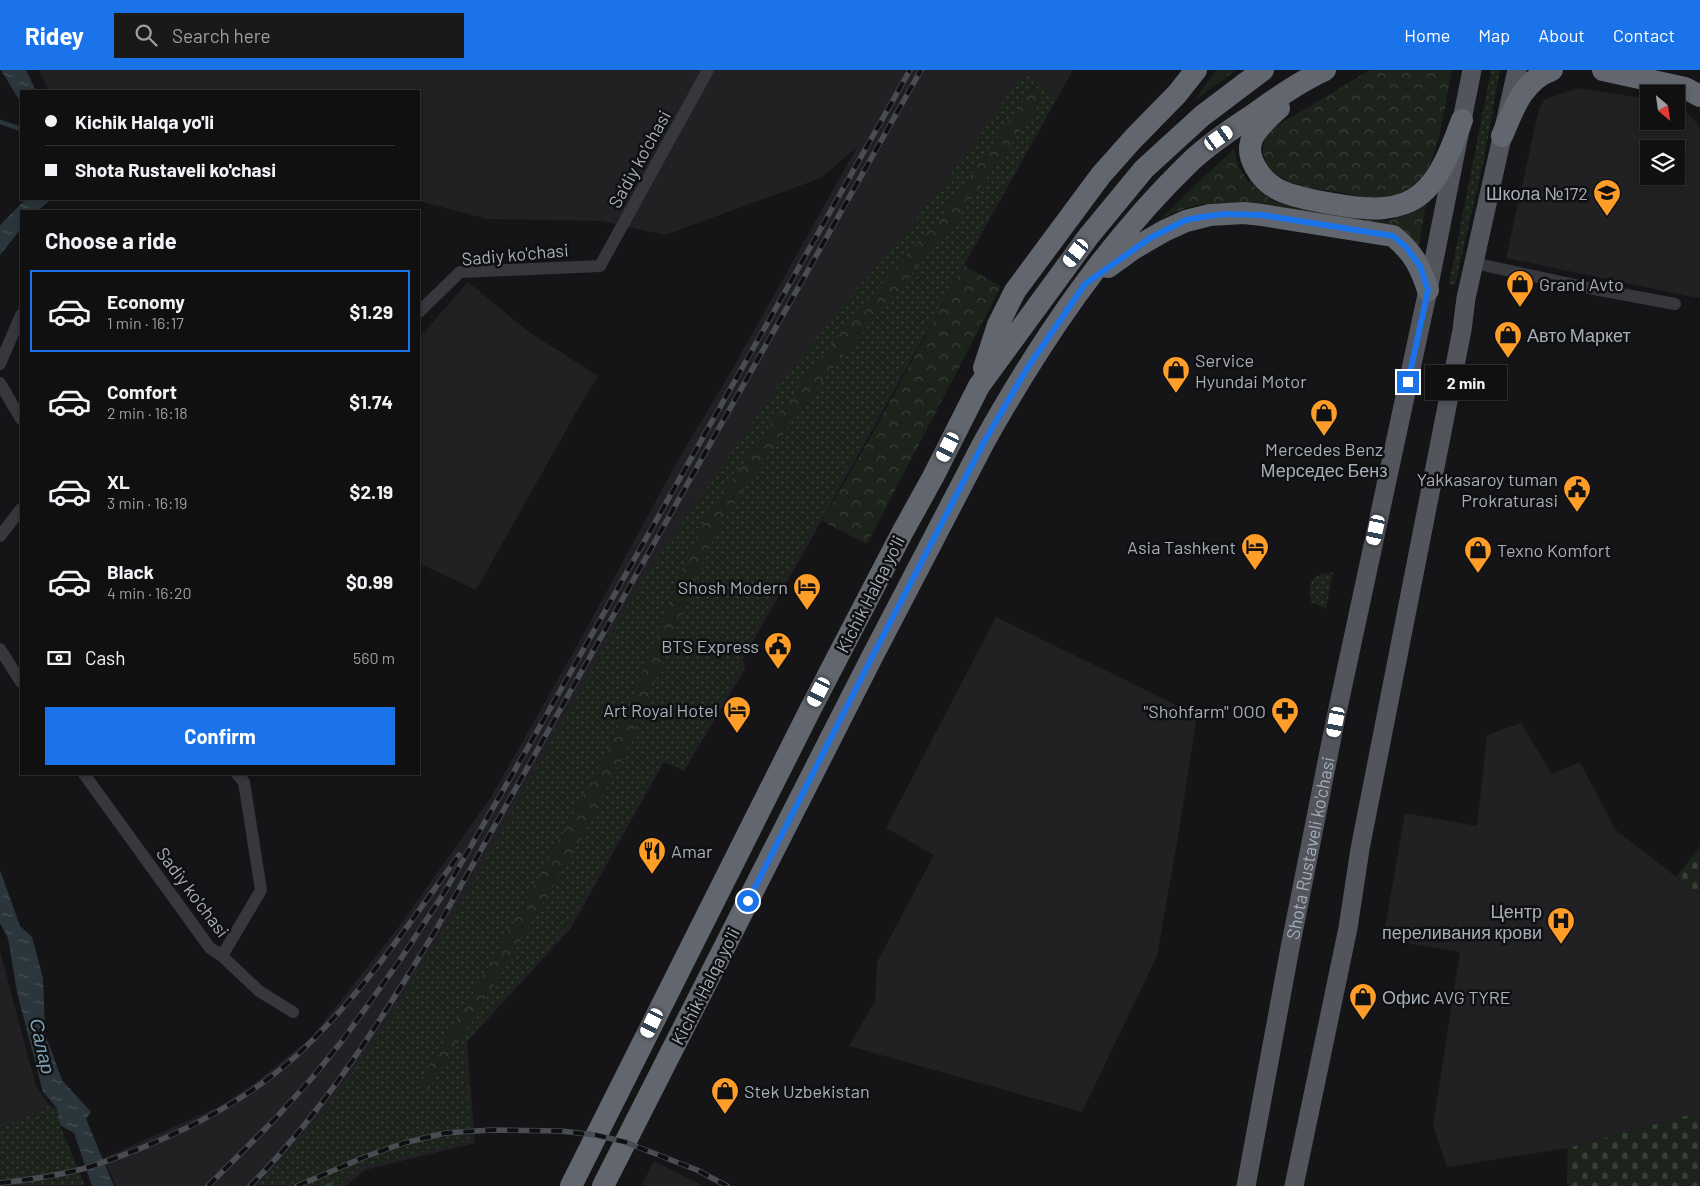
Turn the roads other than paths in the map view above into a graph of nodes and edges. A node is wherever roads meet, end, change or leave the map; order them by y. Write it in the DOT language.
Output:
graph roads {
  1 [pos="708,70"];
  2 [pos="1196,70"];
  3 [pos="1263,70"];
  4 [pos="1472,70"];
  5 [pos="1516,70"];
  6 [pos="1552,70"];
  7 [pos="1602,70"];
  8 [pos="1678,70"];
  9 [pos="1323,71"];
  10 [pos="1700,78"];
  11 [pos="1700,96"];
  12 [pos="1462,120"];
  13 [pos="1502,136"];
  14 [pos="1474,263"];
  15 [pos="600,266"];
  16 [pos="1085,284"];
  17 [pos="1428,290"];
  18 [pos="1675,304"];
  19 [pos="420,311"];
  20 [pos="20,317"];
  21 [pos="0,364"];
  22 [pos="0,383"];
  23 [pos="979,386"];
  24 [pos="20,417"];
  25 [pos="20,510"];
  26 [pos="0,536"];
  27 [pos="0,650"];
  28 [pos="20,680"];
  29 [pos="810,710"];
  30 [pos="838,724"];
  31 [pos="85,775"];
  32 [pos="238,775"];
  33 [pos="222,956"];
  34 [pos="293,1012"];
  35 [pos="571,1186"];
  36 [pos="603,1186"];
  37 [pos="1246,1186"];
  38 [pos="1294,1186"];
  1 -- 15 [label="street, Sa'diy ko'chasi"];
  2 -- 23 [label="highway"];
  3 -- 23 [label="highway, Kichik Halqa yo'li"];
  4 -- 12 [label="main road, Shota Rustaveli ko'chasi"];
  5 -- 13 [label="main road"];
  6 -- 13 [label="highway"];
  7 -- 11 [label="highway"];
  8 -- 10 [label="highway"];
  9 -- 12 [label="highway"];
  9 -- 16 [label="highway, Kichik Halqa yo'li"];
  12 -- 17 [label="main road, Shota Rustaveli ko'chasi"];
  13 -- 14 [label="main road"];
  14 -- 18 [label="street"];
  14 -- 38 [label="main road"];
  15 -- 19 [label="street, Sadiy ko'chasi"];
  16 -- 17 [label="highway"];
  16 -- 30 [label="highway, Kichik Halqa yo'li"];
  17 -- 37 [label="main road, Shota Rustaveli ko'chasi"];
  20 -- 21 [label="street"];
  22 -- 24 [label="street"];
  23 -- 29 [label="highway, Kichik Halqa yo'li"];
  25 -- 26 [label="street"];
  27 -- 28 [label="street"];
  29 -- 30 [label="highway"];
  29 -- 35 [label="highway, Kichik Halqa yo'li"];
  30 -- 36 [label="highway, Kichik Halqa yo'li"];
  31 -- 33 [label="street, Sadiy ko'chasi"];
  32 -- 33 [label="street"];
  33 -- 34 [label="street, Sadiy ko'chasi"];
}
